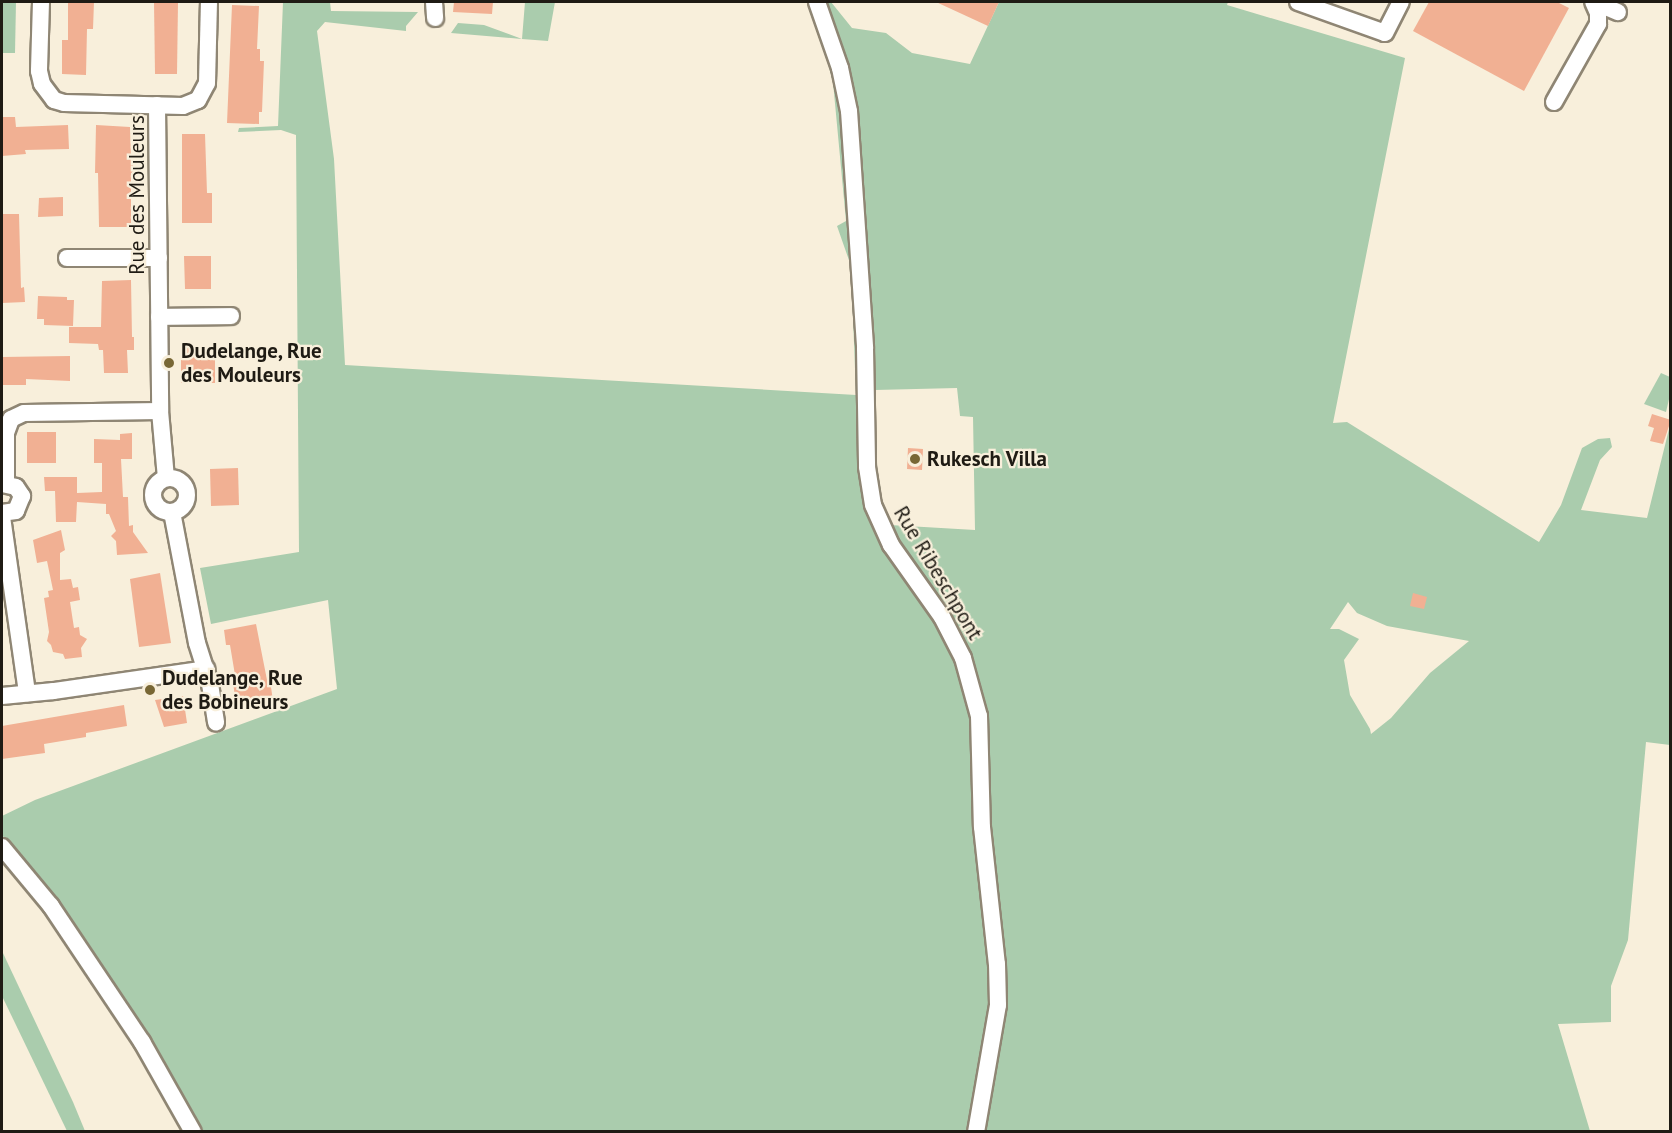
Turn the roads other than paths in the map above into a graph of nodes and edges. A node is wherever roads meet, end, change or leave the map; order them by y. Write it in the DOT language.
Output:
graph roads {
  1 [pos="41,2"];
  2 [pos="209,2"];
  3 [pos="818,2"];
  4 [pos="1298,2"];
  5 [pos="1401,2"];
  6 [pos="1593,2"];
  7 [pos="1618,12"];
  8 [pos="1554,102"];
  9 [pos="157,105"];
  10 [pos="67,258"];
  11 [pos="159,258"];
  12 [pos="231,316"];
  13 [pos="159,317"];
  14 [pos="160,411"];
  15 [pos="166,478"];
  16 [pos="4,484"];
  17 [pos="172,512"];
  18 [pos="2,515"];
  19 [pos="206,669"];
  20 [pos="27,693"];
  21 [pos="2,696"];
  22 [pos="216,723"];
  23 [pos="2,847"];
  24 [pos="194,1131"];
  25 [pos="976,1131"];
  1 -- 9 [label="street"];
  2 -- 9 [label="street, Rue des Mouleurs"];
  3 -- 25 [label="street, Rue Ribeschpont"];
  4 -- 5 [label="street"];
  6 -- 7 [label="street"];
  6 -- 8 [label="street"];
  9 -- 11 [label="street, Rue des Mouleurs"];
  10 -- 11 [label="street"];
  11 -- 13 [label="street, Rue des Mouleurs"];
  12 -- 13 [label="street"];
  13 -- 14 [label="street, Rue des Mouleurs"];
  14 -- 15 [label="street, Rue des Mouleurs"];
  14 -- 16 [label="street"];
  15 -- 17 [label="street, Rue des Mouleurs"];
  15 -- 17 [label="street"];
  16 -- 18 [label="street"];
  17 -- 19 [label="street"];
  18 -- 20 [label="street"];
  19 -- 20 [label="street"];
  19 -- 22 [label="street"];
  20 -- 21 [label="street"];
  23 -- 24 [label="street"];
}
